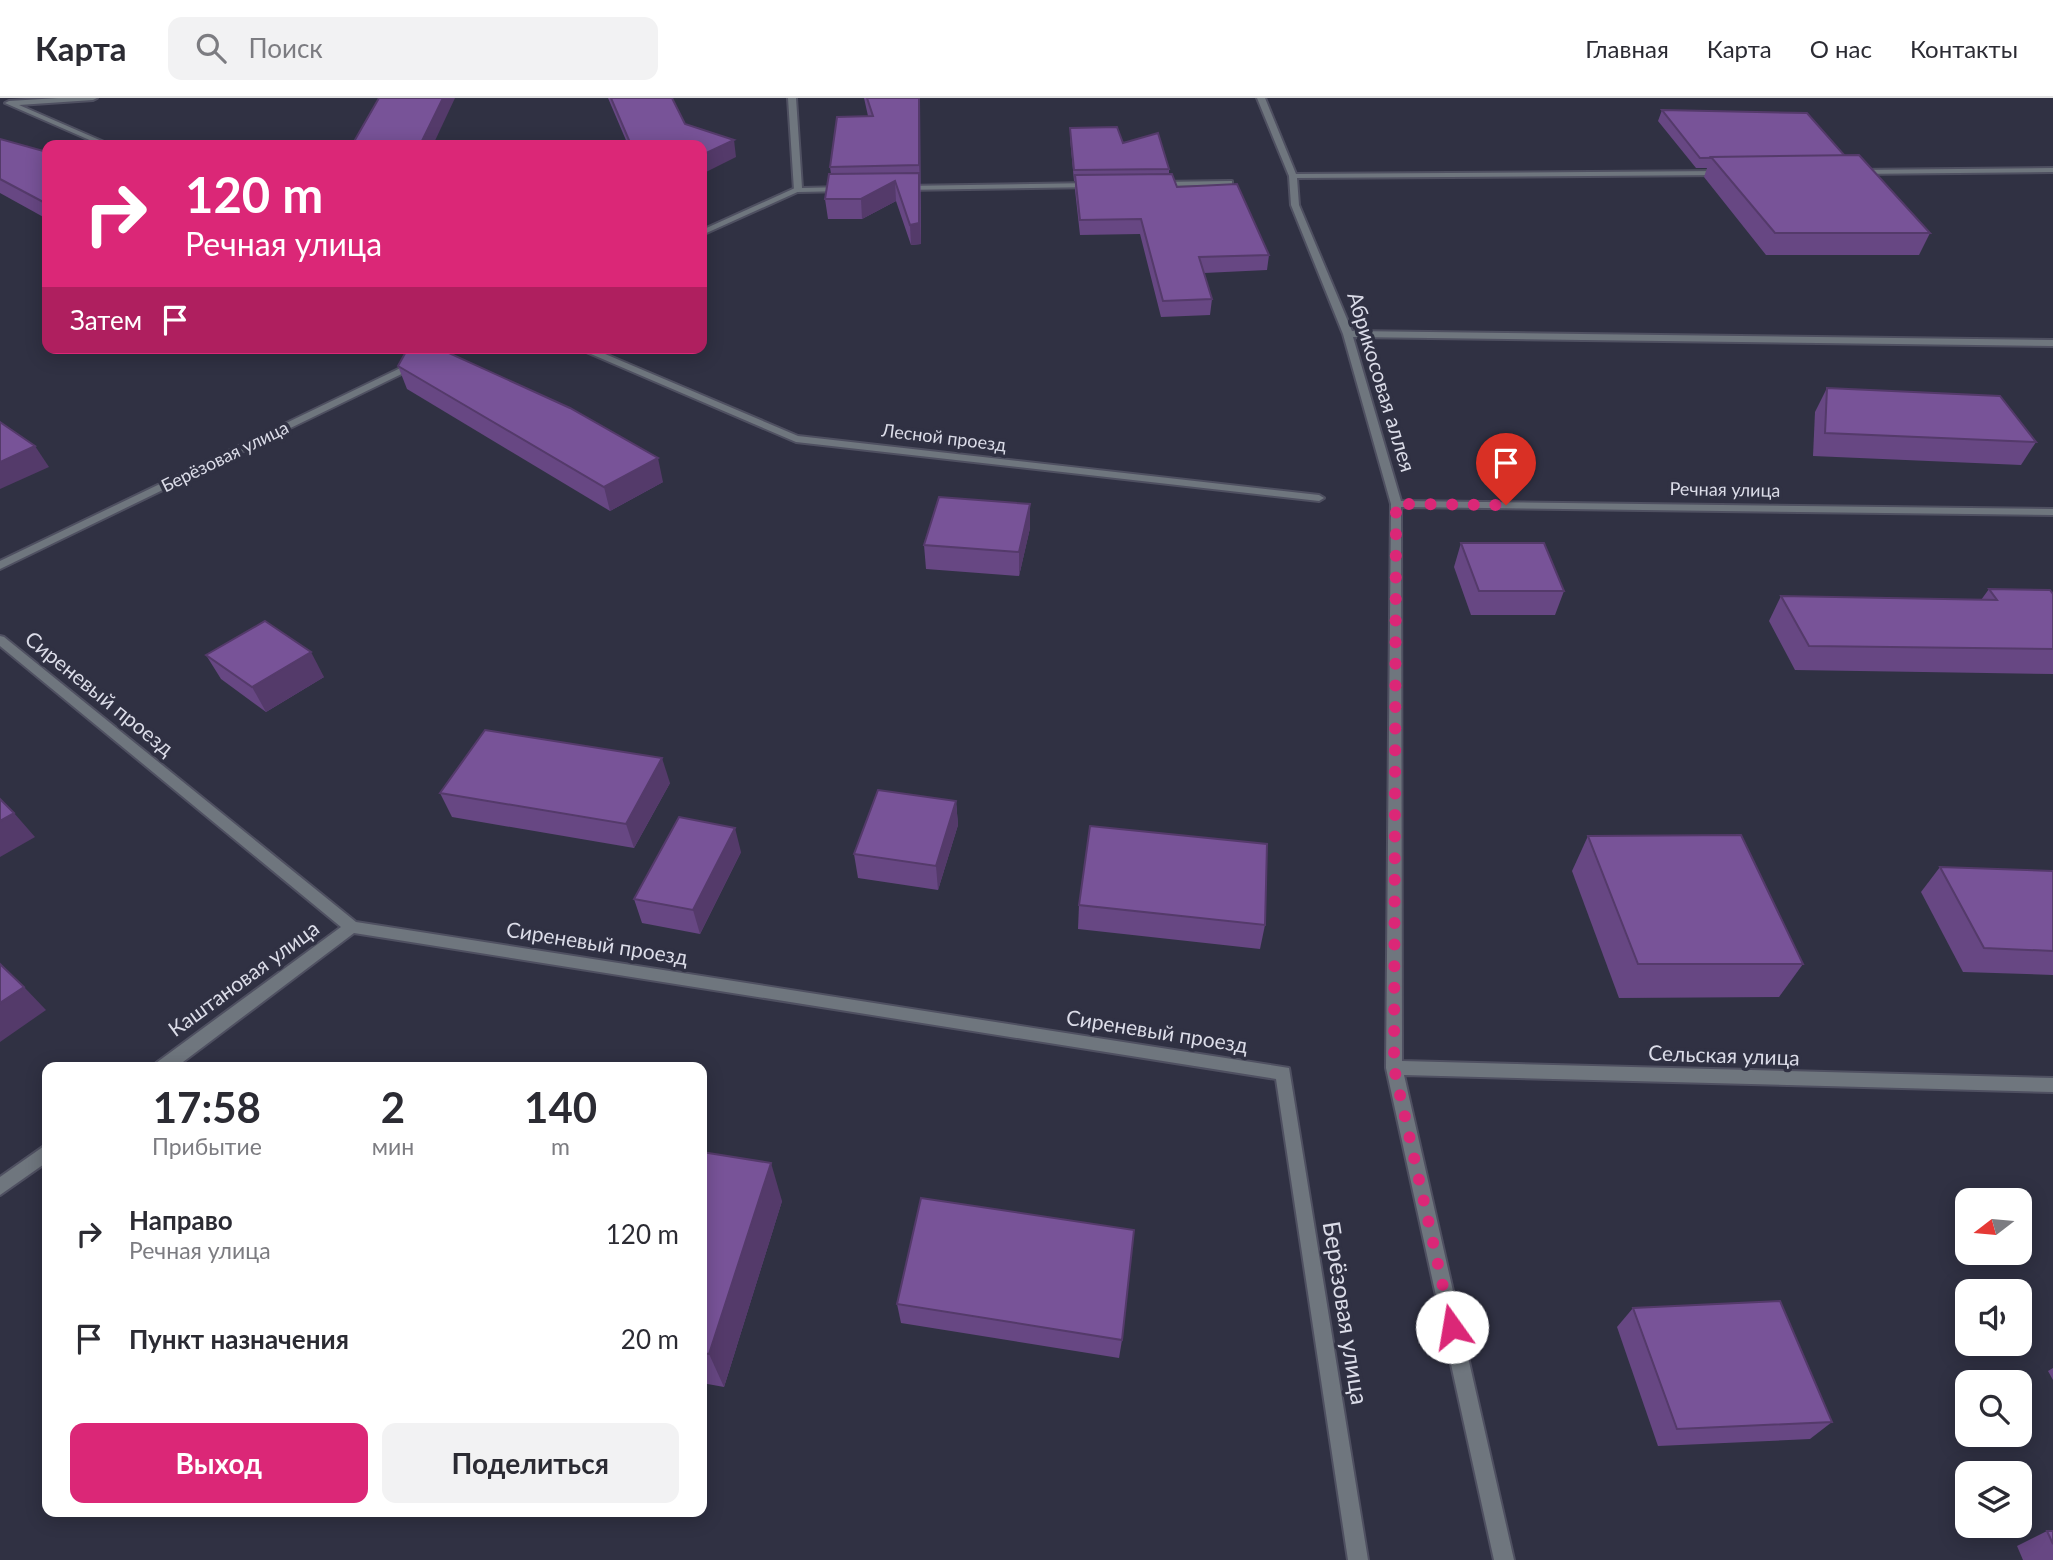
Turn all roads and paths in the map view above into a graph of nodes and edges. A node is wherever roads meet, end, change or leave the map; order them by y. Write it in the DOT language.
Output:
graph roads {
  1 [pos="93,98"];
  2 [pos="792,98"];
  3 [pos="1261,98"];
  4 [pos="4,103"];
  5 [pos="95,140"];
  6 [pos="2053,170"];
  7 [pos="1846,172"];
  8 [pos="1735,173"];
  9 [pos="1293,176"];
  10 [pos="1229,183"];
  11 [pos="1104,185"];
  12 [pos="1146,185"];
  13 [pos="895,188"];
  14 [pos="854,189"];
  15 [pos="798,190"];
  16 [pos="707,231"];
  17 [pos="1348,334"];
  18 [pos="2053,343"];
  19 [pos="438,354"];
  20 [pos="596,354"];
  21 [pos="1319,498"];
  22 [pos="1396,504"];
  23 [pos="2053,512"];
  24 [pos="0,565"];
  25 [pos="0,640"];
  26 [pos="352,927"];
  27 [pos="170,1062"];
  28 [pos="1394,1068"];
  29 [pos="1283,1073"];
  30 [pos="2053,1085"];
  31 [pos="42,1156"];
  32 [pos="0,1187"];
  33 [pos="1358,1560"];
  34 [pos="1504,1560"];
  1 -- 4 [label="street"];
  2 -- 15 [label="street"];
  3 -- 9 [label="street, Абрикосовая аллея"];
  4 -- 5 [label="street"];
  6 -- 7 [label="street"];
  8 -- 9 [label="street"];
  9 -- 17 [label="street, Абрикосовая аллея"];
  10 -- 12 [label="street"];
  11 -- 13 [label="street"];
  14 -- 15 [label="street"];
  15 -- 16 [label="street"];
  17 -- 18 [label="street"];
  17 -- 22 [label="street, Абрикосовая аллея"];
  19 -- 24 [label="street, Берёзовая улица"];
  20 -- 21 [label="street, Лесной проезд"];
  22 -- 23 [label="street, Речная улица"];
  22 -- 28 [label="street, Абрикосовая аллея"];
  25 -- 26 [label="street, Сиреневый проезд"];
  26 -- 27 [label="street, Каштановая улица"];
  26 -- 29 [label="street, Сиреневый проезд"];
  28 -- 30 [label="street, Сельская улица"];
  28 -- 34 [label="street, Абрикосовая аллея"];
  29 -- 33 [label="street, Берёзовая улица"];
  31 -- 32 [label="street"];
}
